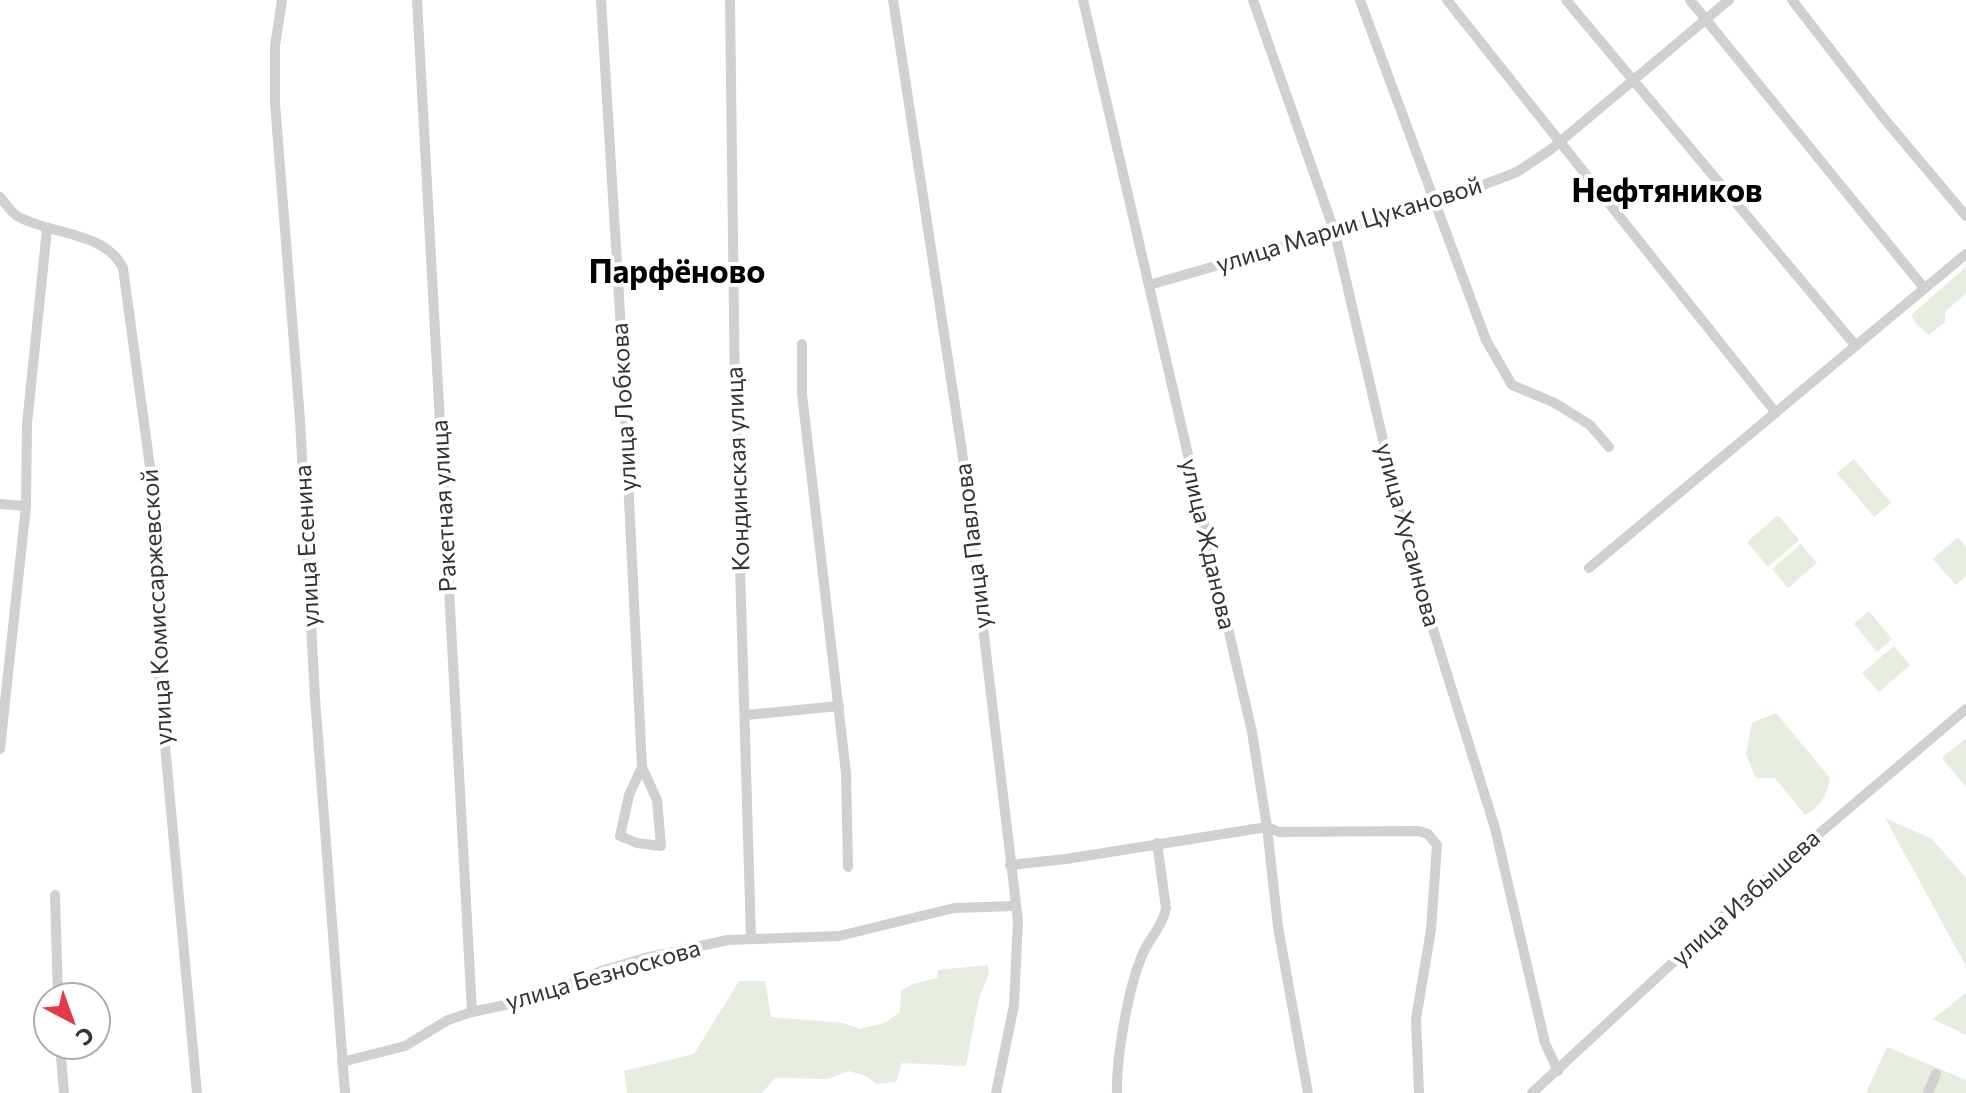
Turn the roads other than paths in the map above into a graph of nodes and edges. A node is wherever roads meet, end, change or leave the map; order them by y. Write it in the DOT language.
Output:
graph roads {
  1 [pos="282,0"];
  2 [pos="417,0"];
  3 [pos="601,0"];
  4 [pos="730,0"];
  5 [pos="893,0"];
  6 [pos="1083,0"];
  7 [pos="1253,0"];
  8 [pos="1360,0"];
  9 [pos="1447,0"];
  10 [pos="1566,0"];
  11 [pos="1690,0"];
  12 [pos="1729,0"];
  13 [pos="1792,0"];
  14 [pos="1706,19"];
  15 [pos="1633,81"];
  16 [pos="1559,142"];
  17 [pos="0,197"];
  18 [pos="1436,203"];
  19 [pos="1966,216"];
  20 [pos="47,229"];
  21 [pos="1335,233"];
  22 [pos="1966,254"];
  23 [pos="1149,285"];
  24 [pos="1924,288"];
  25 [pos="802,344"];
  26 [pos="1856,346"];
  27 [pos="1776,413"];
  28 [pos="1609,447"];
  29 [pos="0,504"];
  30 [pos="26,506"];
  31 [pos="1589,568"];
  32 [pos="839,706"];
  33 [pos="1966,709"];
  34 [pos="746,715"];
  35 [pos="0,749"];
  36 [pos="642,767"];
  37 [pos="1267,827"];
  38 [pos="1157,843"];
  39 [pos="1010,865"];
  40 [pos="848,867"];
  41 [pos="55,895"];
  42 [pos="1015,906"];
  43 [pos="751,938"];
  44 [pos="58,981"];
  45 [pos="472,1012"];
  46 [pos="61,1061"];
  47 [pos="342,1062"];
  48 [pos="1558,1071"];
  49 [pos="1936,1074"];
  50 [pos="1539,1091"];
  51 [pos="64,1093"];
  52 [pos="197,1093"];
  53 [pos="345,1093"];
  54 [pos="996,1093"];
  55 [pos="1117,1093"];
  56 [pos="1308,1093"];
  57 [pos="1419,1093"];
  58 [pos="1928,1093"];
  1 -- 47 [label="street, улица Есенина"];
  2 -- 45 [label="street, Ракетная улица"];
  3 -- 36 [label="street, улица Лобкова"];
  4 -- 34 [label="street, Кондинская улица"];
  5 -- 39 [label="street, улица Павлова"];
  6 -- 23 [label="street, улица Жданова"];
  7 -- 21 [label="street, улица Хусаинова"];
  8 -- 18 [label="street"];
  9 -- 16 [label="street"];
  10 -- 15 [label="street"];
  11 -- 14 [label="street"];
  12 -- 14 [label="street, улица Марии Цукановой"];
  13 -- 19 [label="street"];
  14 -- 15 [label="street, улица Марии Цукановой"];
  14 -- 24 [label="street"];
  15 -- 16 [label="street, улица Марии Цукановой"];
  15 -- 26 [label="street"];
  16 -- 18 [label="street, улица Марии Цукановой"];
  16 -- 27 [label="street"];
  17 -- 20 [label="street, улица Комиссаржевской"];
  18 -- 21 [label="street, улица Марии Цукановой"];
  18 -- 28 [label="street"];
  20 -- 30 [label="street"];
  20 -- 52 [label="street, улица Комиссаржевской"];
  21 -- 23 [label="street, улица Марии Цукановой"];
  21 -- 48 [label="street, улица Хусаинова"];
  22 -- 24 [label="street"];
  23 -- 37 [label="street, улица Жданова"];
  24 -- 26 [label="street"];
  25 -- 32 [label="street"];
  26 -- 27 [label="street"];
  27 -- 31 [label="street"];
  29 -- 30 [label="street"];
  30 -- 35 [label="street"];
  32 -- 34 [label="street"];
  32 -- 40 [label="street"];
  33 -- 48 [label="street, улица Избышева"];
  34 -- 43 [label="street, Кондинская улица"];
  36 -- 36 [label="street, улица Лобкова"];
  37 -- 38 [label="street"];
  37 -- 56 [label="street, улица Жданова"];
  37 -- 57 [label="street"];
  38 -- 39 [label="street"];
  38 -- 55 [label="street"];
  39 -- 42 [label="street, улица Павлова"];
  41 -- 44 [label="street"];
  42 -- 43 [label="street, улица Безноскова"];
  42 -- 54 [label="street, улица Павлова"];
  43 -- 45 [label="street, улица Безноскова"];
  45 -- 47 [label="street, улица Безноскова"];
  46 -- 51 [label="street"];
  47 -- 53 [label="street, улица Есенина"];
  48 -- 50 [label="street, улица Избышева"];
  49 -- 58 [label="street"];
}
